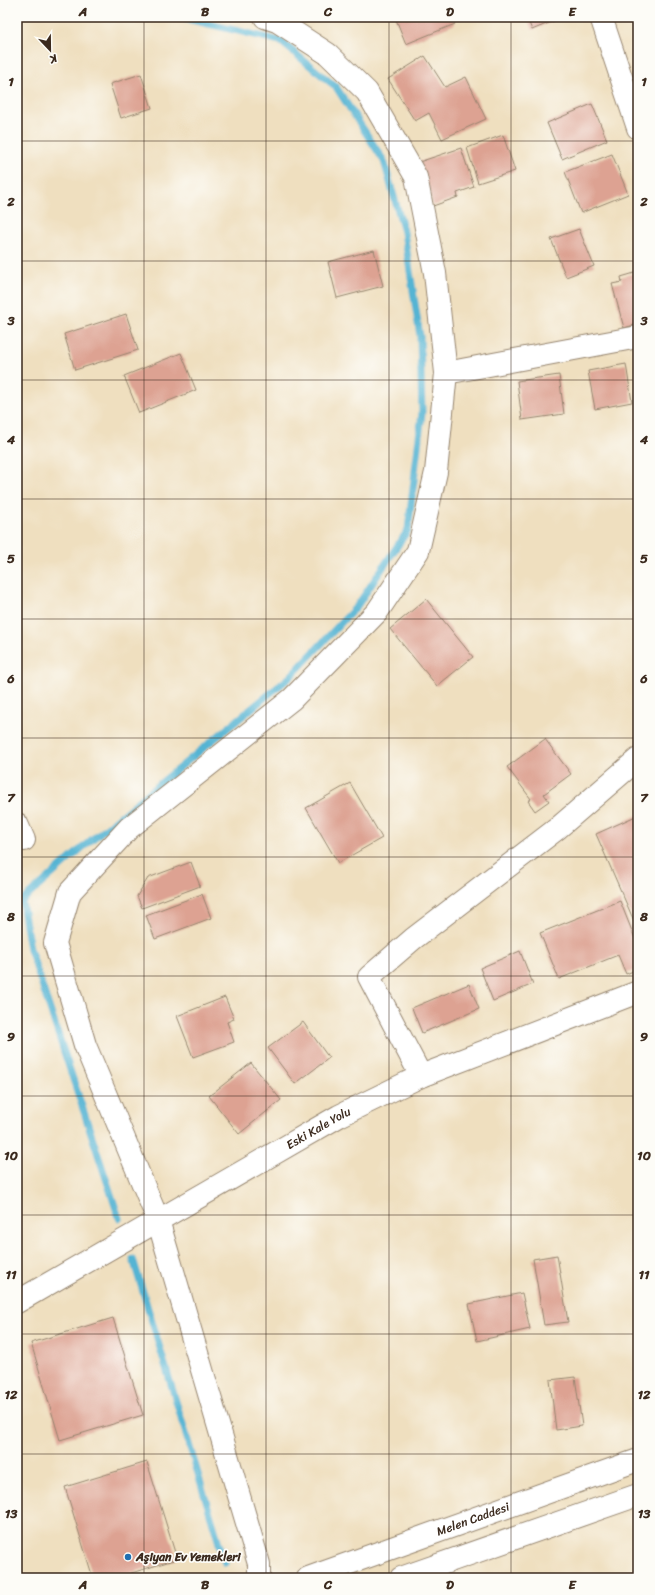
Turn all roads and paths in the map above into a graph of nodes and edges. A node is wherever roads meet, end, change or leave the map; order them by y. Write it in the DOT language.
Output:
graph roads {
  1 [pos="601,17"];
  2 [pos="273,18"];
  3 [pos="638,128"];
  4 [pos="638,337"];
  5 [pos="446,373"];
  6 [pos="638,759"];
  7 [pos="638,992"];
  8 [pos="421,1076"];
  9 [pos="158,1220"];
  10 [pos="17,1302"];
  11 [pos="638,1460"];
  12 [pos="638,1495"];
  13 [pos="259,1578"];
  14 [pos="308,1578"];
  15 [pos="401,1578"];
  1 -- 3 [label="street"];
  2 -- 5 [label="street"];
  4 -- 5 [label="street"];
  5 -- 9 [label="street"];
  6 -- 8 [label="street"];
  7 -- 8 [label="street, Eski Kale Yolu"];
  8 -- 9 [label="street, Eski Kale Yolu"];
  9 -- 10 [label="street, Eski Kale Yolu"];
  9 -- 13 [label="street"];
  11 -- 14 [label="street, Melen Caddesi"];
  12 -- 15 [label="street"];
}
